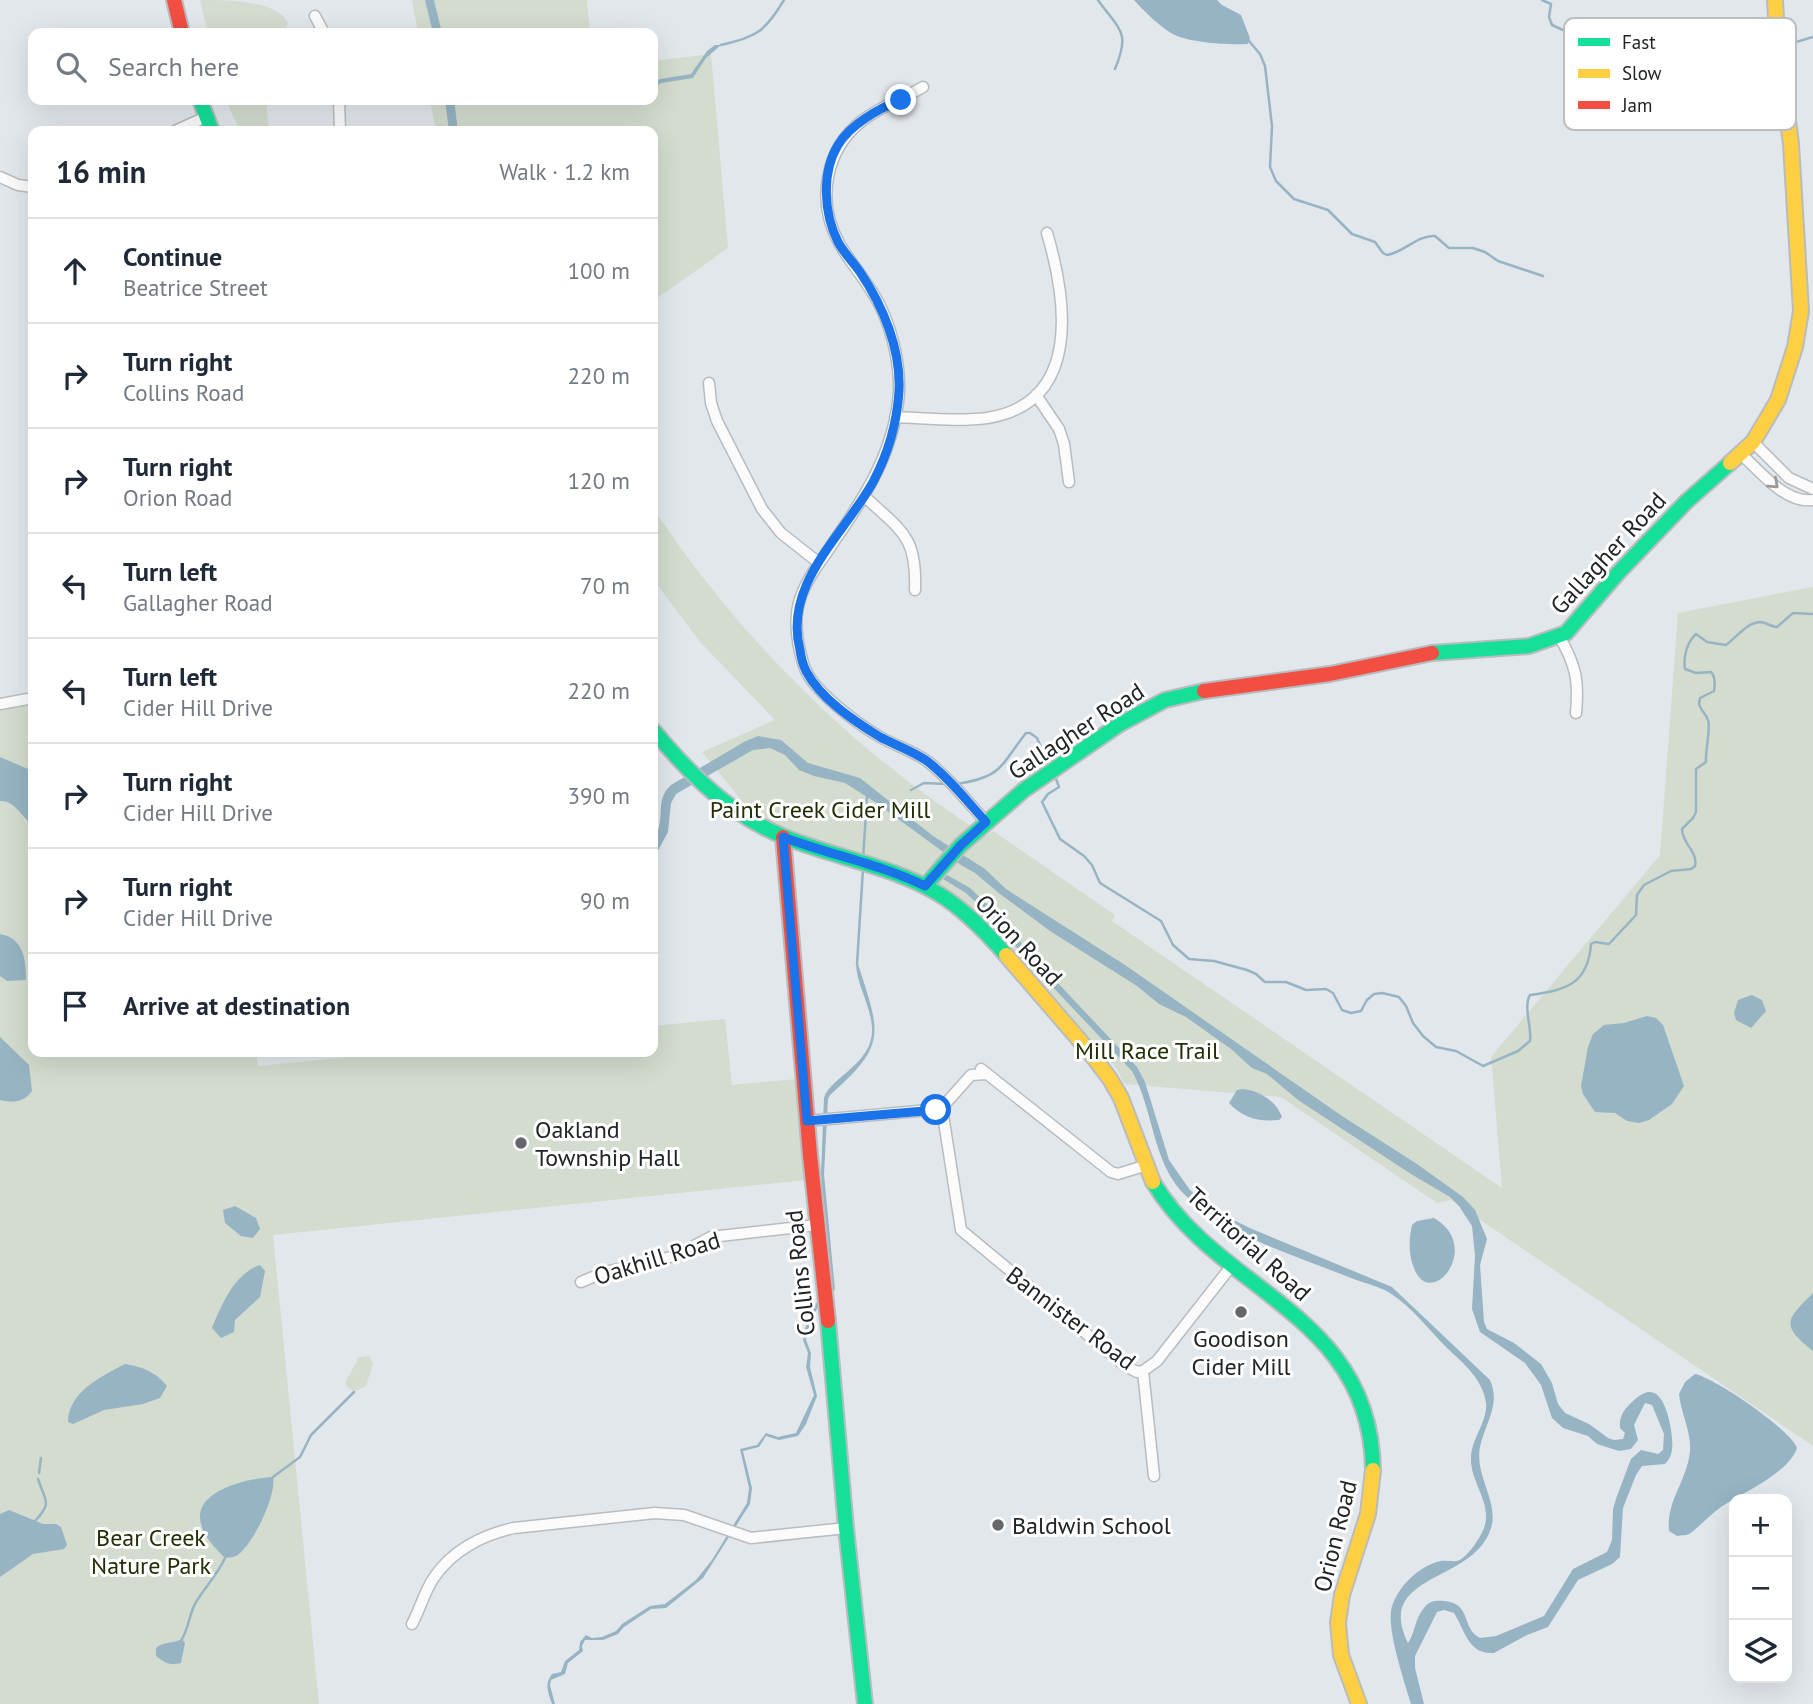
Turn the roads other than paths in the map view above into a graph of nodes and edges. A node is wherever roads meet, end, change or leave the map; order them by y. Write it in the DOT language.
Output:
graph roads {
  1 [pos="174,0"];
  2 [pos="1775,0"];
  3 [pos="315,16"];
  4 [pos="1776,18"];
  5 [pos="181,28"];
  6 [pos="321,28"];
  7 [pos="923,88"];
  8 [pos="202,105"];
  9 [pos="339,105"];
  10 [pos="206,117"];
  11 [pos="185,126"];
  12 [pos="210,126"];
  13 [pos="341,126"];
  14 [pos="1789,130"];
  15 [pos="0,177"];
  16 [pos="28,186"];
  17 [pos="1047,233"];
  18 [pos="709,383"];
  19 [pos="1036,395"];
  20 [pos="895,417"];
  21 [pos="1753,442"];
  22 [pos="1741,454"];
  23 [pos="1069,482"];
  24 [pos="1813,489"];
  25 [pos="864,496"];
  26 [pos="1813,500"];
  27 [pos="819,563"];
  28 [pos="915,590"];
  29 [pos="1559,636"];
  30 [pos="28,699"];
  31 [pos="0,704"];
  32 [pos="1576,713"];
  33 [pos="658,736"];
  34 [pos="986,822"];
  35 [pos="783,837"];
  36 [pos="925,886"];
  37 [pos="939,1111"];
  38 [pos="807,1121"];
  39 [pos="1147,1165"];
  40 [pos="817,1225"];
  41 [pos="1233,1264"];
  42 [pos="581,1282"];
  43 [pos="1327,1344"];
  44 [pos="1143,1371"];
  45 [pos="1154,1476"];
  46 [pos="846,1528"];
  47 [pos="412,1624"];
  48 [pos="865,1704"];
  49 [pos="1359,1704"];
  1 -- 5 [label="street"];
  2 -- 4 [label="street, Gallagher Road"];
  3 -- 6 [label="street"];
  7 -- 20 [label="street"];
  8 -- 10 [label="street"];
  9 -- 13 [label="street"];
  10 -- 11 [label="street"];
  10 -- 12 [label="street"];
  14 -- 21 [label="street, Gallagher Road"];
  15 -- 16 [label="street"];
  17 -- 19 [label="street"];
  18 -- 27 [label="street"];
  19 -- 20 [label="street"];
  19 -- 23 [label="street"];
  20 -- 25 [label="street"];
  21 -- 22 [label="street, Gallagher Road"];
  21 -- 24 [label="street"];
  22 -- 26 [label="street, one-way"];
  22 -- 29 [label="street, Gallagher Road"];
  25 -- 27 [label="street"];
  25 -- 28 [label="street"];
  27 -- 34 [label="street"];
  29 -- 32 [label="street"];
  29 -- 34 [label="street, Gallagher Road"];
  30 -- 31 [label="street"];
  33 -- 35 [label="street, Orion Road"];
  34 -- 36 [label="street, Gallagher Road"];
  35 -- 36 [label="street, Orion Road"];
  35 -- 38 [label="street, Collins Road"];
  36 -- 39 [label="street, Orion Road"];
  37 -- 38 [label="street"];
  37 -- 39 [label="street"];
  37 -- 44 [label="street, Bannister Road"];
  38 -- 40 [label="street, Collins Road"];
  39 -- 41 [label="street, Territorial Road"];
  40 -- 42 [label="street, Oakhill Road"];
  40 -- 46 [label="street, Collins Road"];
  41 -- 43 [label="street, Territorial Road"];
  41 -- 44 [label="street"];
  43 -- 49 [label="street, Orion Road"];
  44 -- 45 [label="street"];
  46 -- 47 [label="street"];
  46 -- 48 [label="street, Collins Road"];
}
